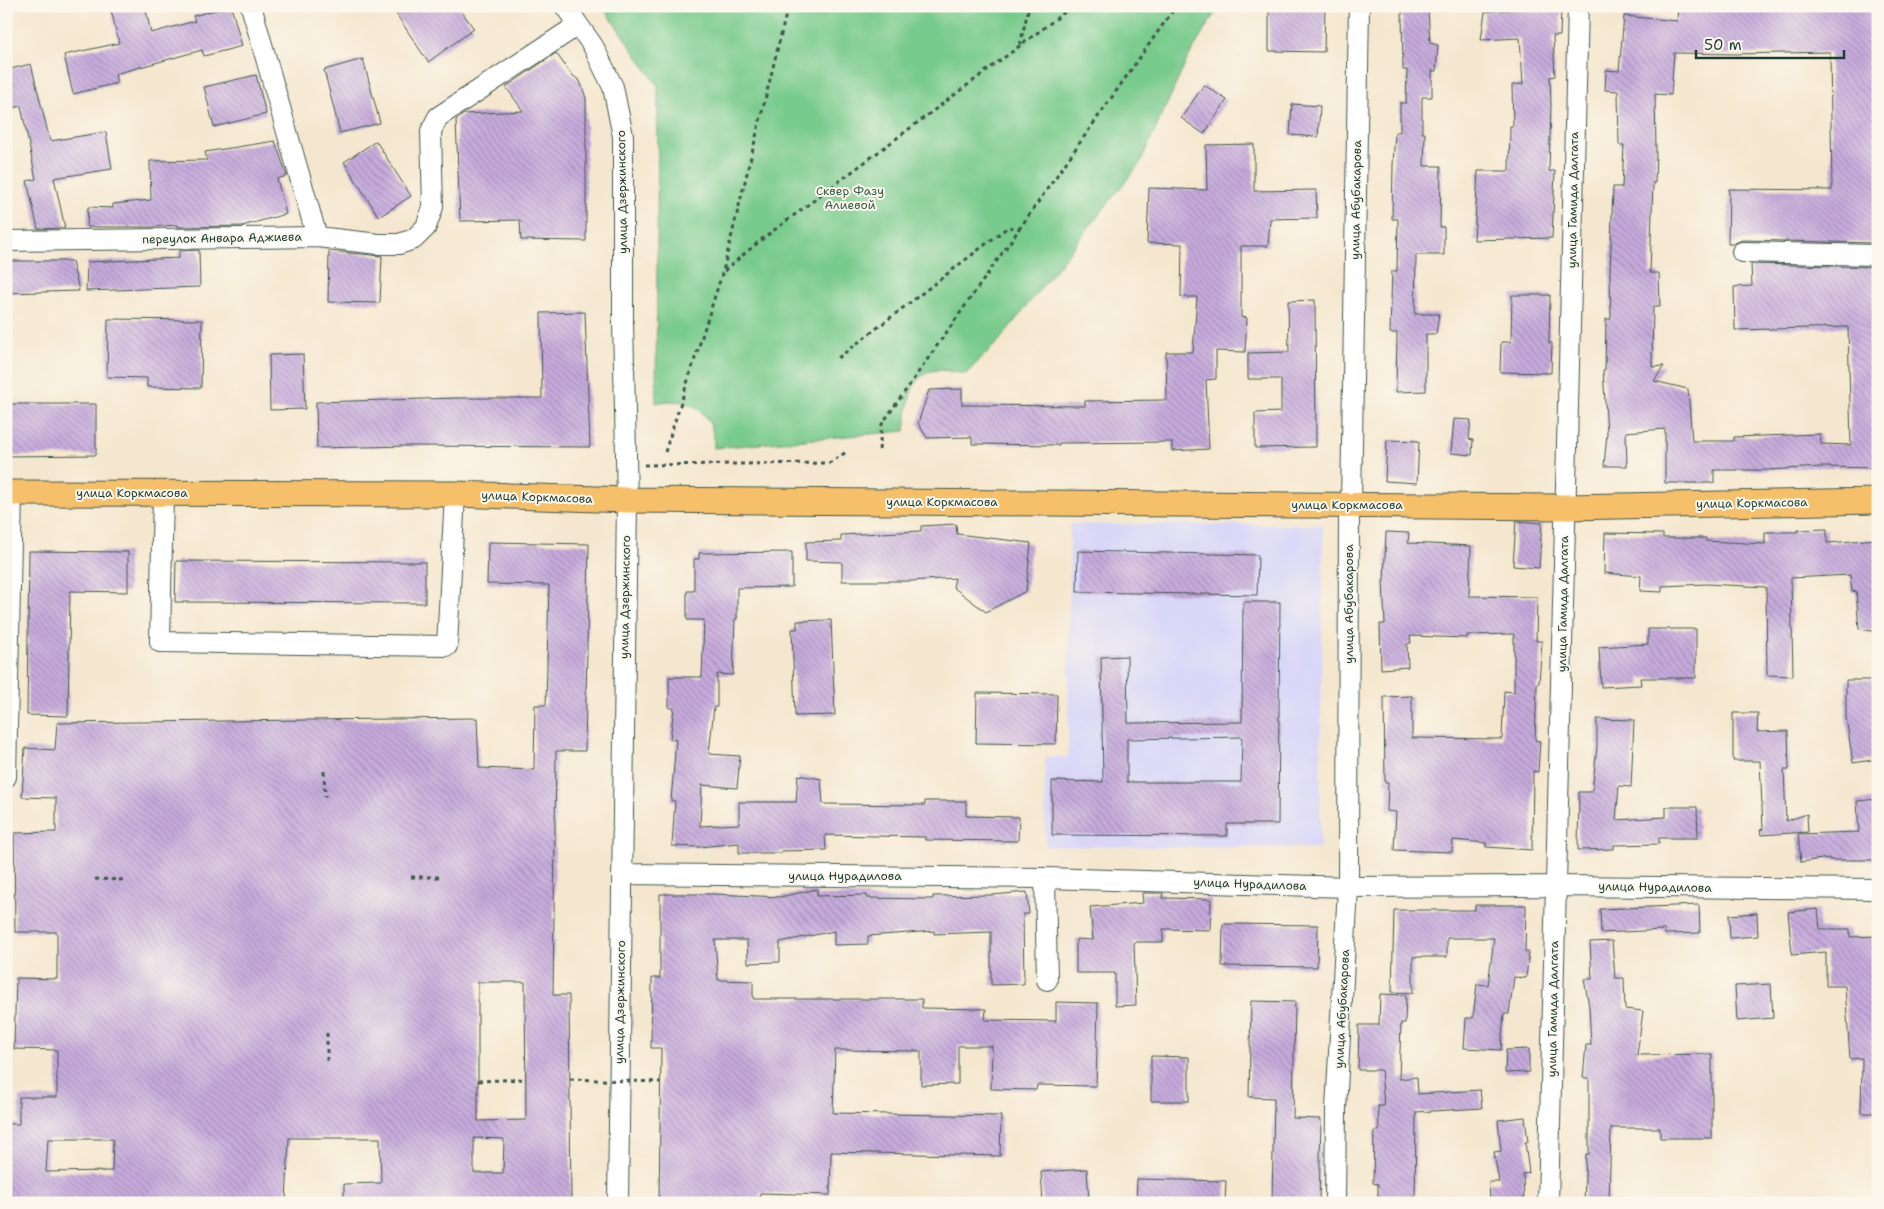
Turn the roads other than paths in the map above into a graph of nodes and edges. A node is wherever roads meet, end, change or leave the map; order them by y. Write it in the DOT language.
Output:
graph roads {
  1 [pos="251,6"];
  2 [pos="565,6"];
  3 [pos="1358,6"];
  4 [pos="1578,6"];
  5 [pos="578,25"];
  6 [pos="317,237"];
  7 [pos="6,241"];
  8 [pos="1742,252"];
  9 [pos="1878,255"];
  10 [pos="9,493"];
  11 [pos="163,493"];
  12 [pos="455,494"];
  13 [pos="627,500"];
  14 [pos="1878,501"];
  15 [pos="1351,505"];
  16 [pos="1566,507"];
  17 [pos="6,777"];
  18 [pos="622,874"];
  19 [pos="1045,878"];
  20 [pos="1556,886"];
  21 [pos="1348,887"];
  22 [pos="1878,889"];
  23 [pos="1047,980"];
  24 [pos="618,1203"];
  25 [pos="1335,1203"];
  26 [pos="1548,1203"];
  1 -- 6 [label="street, переулок Анвара Аджиева"];
  2 -- 5 [label="street, улица Дзержинского"];
  3 -- 15 [label="street, улица Абубакарова"];
  4 -- 16 [label="street, улица Гамида Далгата"];
  5 -- 6 [label="street"];
  5 -- 13 [label="street, улица Дзержинского"];
  6 -- 7 [label="street, переулок Анвара Аджиева"];
  8 -- 9 [label="street"];
  10 -- 11 [label="main road, улица Коркмасова"];
  10 -- 17 [label="street"];
  11 -- 12 [label="main road, улица Коркмасова"];
  11 -- 12 [label="street"];
  12 -- 13 [label="main road, улица Коркмасова"];
  13 -- 15 [label="main road, улица Коркмасова"];
  13 -- 18 [label="street, улица Дзержинского"];
  14 -- 16 [label="main road, улица Коркмасова"];
  15 -- 16 [label="main road, улица Коркмасова"];
  15 -- 21 [label="street, улица Абубакарова"];
  16 -- 20 [label="street, улица Гамида Далгата"];
  18 -- 19 [label="street, улица Нурадилова"];
  18 -- 24 [label="street, улица Дзержинского"];
  19 -- 21 [label="street, улица Нурадилова"];
  19 -- 23 [label="street"];
  20 -- 21 [label="street, улица Нурадилова"];
  20 -- 22 [label="street, улица Нурадилова"];
  20 -- 26 [label="street, улица Гамида Далгата"];
  21 -- 25 [label="street, улица Абубакарова"];
}
